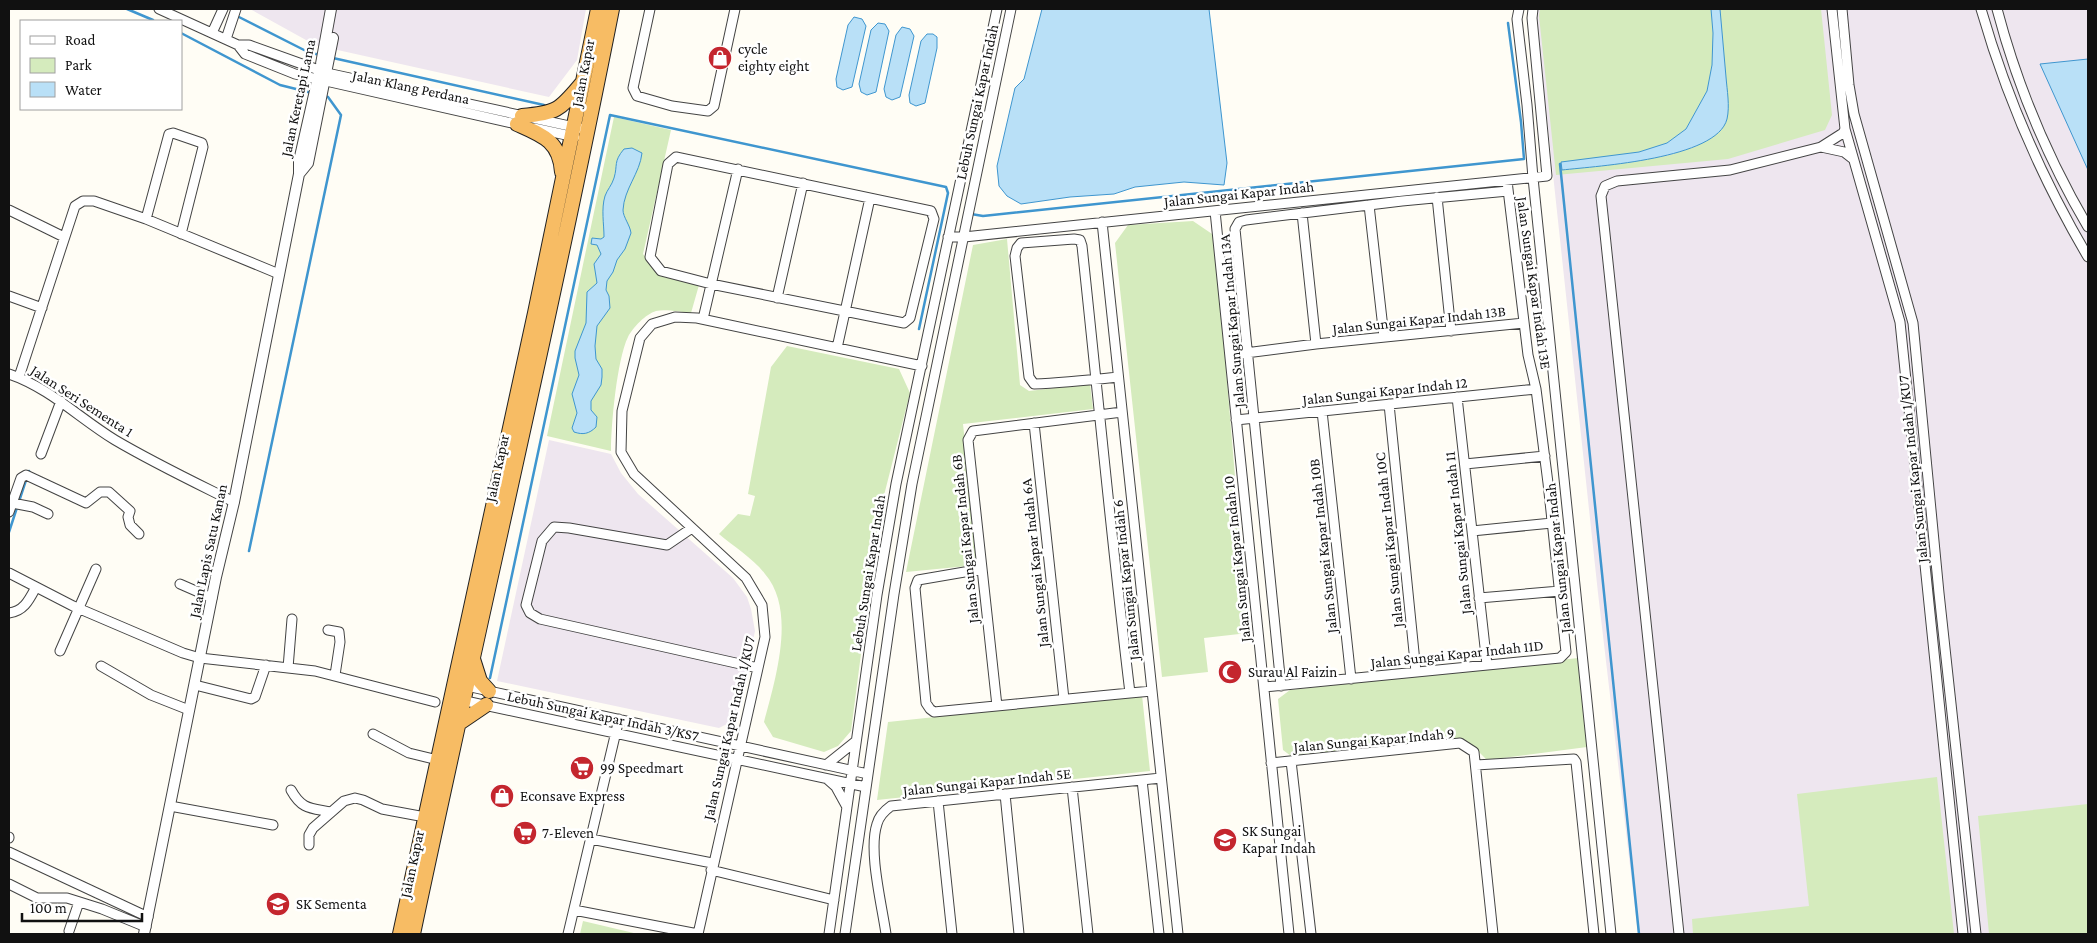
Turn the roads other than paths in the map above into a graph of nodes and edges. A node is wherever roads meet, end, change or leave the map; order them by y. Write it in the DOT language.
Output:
graph roads {
  1 [pos="159,9"];
  2 [pos="331,9"];
  3 [pos="338,9"];
  4 [pos="598,9"];
  5 [pos="612,9"];
  6 [pos="650,9"];
  7 [pos="735,9"];
  8 [pos="997,9"];
  9 [pos="1011,9"];
  10 [pos="1519,9"];
  11 [pos="1533,9"];
  12 [pos="1832,9"];
  13 [pos="1842,9"];
  14 [pos="1981,9"];
  15 [pos="1997,9"];
  16 [pos="221,12"];
  17 [pos="235,13"];
  18 [pos="212,33"];
  19 [pos="226,39"];
  20 [pos="328,46"];
  21 [pos="322,76"];
  22 [pos="584,81"];
  23 [pos="520,120"];
  24 [pos="1845,129"];
  25 [pos="580,133"];
  26 [pos="1821,147"];
  27 [pos="1849,152"];
  28 [pos="738,169"];
  29 [pos="299,174"];
  30 [pos="1532,178"];
  31 [pos="1507,181"];
  32 [pos="803,184"];
  33 [pos="563,185"];
  34 [pos="1508,191"];
  35 [pos="1437,197"];
  36 [pos="870,198"];
  37 [pos="1369,205"];
  38 [pos="9,210"];
  39 [pos="1215,211"];
  40 [pos="1302,213"];
  41 [pos="146,220"];
  42 [pos="1102,222"];
  43 [pos="2088,227"];
  44 [pos="181,234"];
  45 [pos="964,236"];
  46 [pos="64,237"];
  47 [pos="948,237"];
  48 [pos="2088,257"];
  49 [pos="279,274"];
  50 [pos="711,284"];
  51 [pos="9,296"];
  52 [pos="777,298"];
  53 [pos="42,308"];
  54 [pos="845,311"];
  55 [pos="703,319"];
  56 [pos="1524,323"];
  57 [pos="1451,331"];
  58 [pos="1384,337"];
  59 [pos="1316,344"];
  60 [pos="837,348"];
  61 [pos="1247,352"];
  62 [pos="1230,355"];
  63 [pos="922,366"];
  64 [pos="9,374"];
  65 [pos="19,377"];
  66 [pos="1118,377"];
  67 [pos="1096,380"];
  68 [pos="1536,389"];
  69 [pos="1457,397"];
  70 [pos="61,400"];
  71 [pos="1390,404"];
  72 [pos="1322,411"];
  73 [pos="1122,412"];
  74 [pos="1100,415"];
  75 [pos="1254,418"];
  76 [pos="1236,420"];
  77 [pos="1034,423"];
  78 [pos="41,454"];
  79 [pos="1545,456"];
  80 [pos="1465,464"];
  81 [pos="234,502"];
  82 [pos="15,505"];
  83 [pos="48,514"];
  84 [pos="1552,523"];
  85 [pos="692,528"];
  86 [pos="1472,531"];
  87 [pos="139,534"];
  88 [pos="96,569"];
  89 [pos="982,569"];
  90 [pos="9,574"];
  91 [pos="180,584"];
  92 [pos="36,587"];
  93 [pos="1560,590"];
  94 [pos="212,598"];
  95 [pos="1479,598"];
  96 [pos="78,609"];
  97 [pos="9,613"];
  98 [pos="292,619"];
  99 [pos="328,630"];
  100 [pos="60,651"];
  101 [pos="472,656"];
  102 [pos="200,658"];
  103 [pos="266,665"];
  104 [pos="1487,665"];
  105 [pos="101,666"];
  106 [pos="288,668"];
  107 [pos="758,668"];
  108 [pos="1416,672"];
  109 [pos="335,674"];
  110 [pos="1351,679"];
  111 [pos="195,685"];
  112 [pos="460,685"];
  113 [pos="1280,686"];
  114 [pos="1264,688"];
  115 [pos="489,691"];
  116 [pos="1152,691"];
  117 [pos="1130,693"];
  118 [pos="457,699"];
  119 [pos="1064,699"];
  120 [pos="435,702"];
  121 [pos="486,705"];
  122 [pos="997,706"];
  123 [pos="189,710"];
  124 [pos="618,719"];
  125 [pos="458,724"];
  126 [pos="615,733"];
  127 [pos="373,734"];
  128 [pos="856,741"];
  129 [pos="740,745"];
  130 [pos="737,759"];
  131 [pos="438,760"];
  132 [pos="1291,761"];
  133 [pos="1271,763"];
  134 [pos="826,765"];
  135 [pos="1476,765"];
  136 [pos="852,771"];
  137 [pos="868,774"];
  138 [pos="825,778"];
  139 [pos="1161,778"];
  140 [pos="1142,780"];
  141 [pos="850,784"];
  142 [pos="866,787"];
  143 [pos="1072,787"];
  144 [pos="291,790"];
  145 [pos="1005,794"];
  146 [pos="938,801"];
  147 [pos="170,806"];
  148 [pos="847,807"];
  149 [pos="331,812"];
  150 [pos="425,817"];
  151 [pos="273,825"];
  152 [pos="591,839"];
  153 [pos="309,846"];
  154 [pos="9,852"];
  155 [pos="712,867"];
  156 [pos="9,884"];
  157 [pos="834,900"];
  158 [pos="79,902"];
  159 [pos="574,910"];
  160 [pos="146,926"];
  161 [pos="69,931"];
  162 [pos="400,934"];
  163 [pos="413,934"];
  164 [pos="568,934"];
  165 [pos="698,934"];
  166 [pos="829,934"];
  167 [pos="845,934"];
  168 [pos="886,934"];
  169 [pos="952,934"];
  170 [pos="1019,934"];
  171 [pos="1088,934"];
  172 [pos="1159,934"];
  173 [pos="1178,934"];
  174 [pos="1288,934"];
  175 [pos="1311,934"];
  176 [pos="1493,934"];
  177 [pos="1594,934"];
  178 [pos="1611,934"];
  179 [pos="1679,934"];
  180 [pos="1963,934"];
  181 [pos="1976,934"];
  1 -- 18 [label="street, Jalan Klang Perdana"];
  2 -- 20 [label="street, Jalan Keretapi Lama"];
  3 -- 20 [label="street, Jalan Keretapi Lama"];
  4 -- 22 [label="highway, Jalan Kapar"];
  5 -- 25 [label="highway, Jalan Kapar"];
  6 -- 7 [label="street"];
  8 -- 47 [label="street, Lebuh Sungai Kapar Indah"];
  9 -- 45 [label="street, Lebuh Sungai Kapar Indah"];
  10 -- 30 [label="street"];
  11 -- 30 [label="street, Jalan Sungai Kapar Indah"];
  12 -- 24 [label="street, Jalan Sungai Kapar Indah 1/KU7"];
  13 -- 181 [label="street, Jalan Sungai Kapar Indah 1/KU7"];
  14 -- 48 [label="street"];
  15 -- 43 [label="street"];
  16 -- 18 [label="street"];
  17 -- 19 [label="street"];
  18 -- 19 [label="street, Jalan Klang Perdana"];
  19 -- 21 [label="street, Jalan Klang Perdana"];
  20 -- 21 [label="street, Jalan Keretapi Lama"];
  21 -- 23 [label="street, Jalan Klang Perdana"];
  21 -- 29 [label="street, Jalan Keretapi Lama"];
  22 -- 23 [label="highway"];
  22 -- 25 [label="highway, Jalan Kapar"];
  23 -- 25 [label="street, Jalan Klang Perdana"];
  23 -- 33 [label="highway"];
  24 -- 26 [label="street"];
  24 -- 27 [label="street, Jalan Sungai Kapar Indah 1/KU7"];
  25 -- 33 [label="highway, Jalan Kapar"];
  25 -- 101 [label="highway, Jalan Kapar"];
  26 -- 27 [label="street"];
  26 -- 179 [label="street"];
  27 -- 180 [label="street, Jalan Sungai Kapar Indah 1/KU7"];
  28 -- 32 [label="street"];
  28 -- 50 [label="street"];
  28 -- 50 [label="street"];
  29 -- 49 [label="street, Jalan Lapis Satu Kanan"];
  30 -- 31 [label="street, Jalan Sungai Kapar Indah"];
  30 -- 178 [label="street, Jalan Sungai Kapar Indah"];
  31 -- 34 [label="street, Jalan Sungai Kapar Indah 13E"];
  31 -- 39 [label="street, Jalan Sungai Kapar Indah"];
  32 -- 36 [label="street"];
  32 -- 52 [label="street"];
  33 -- 112 [label="highway, Jalan Kapar"];
  34 -- 35 [label="street, Jalan Sungai Kapar Indah 13A"];
  34 -- 56 [label="street, Jalan Sungai Kapar Indah 13E"];
  35 -- 37 [label="street, Jalan Sungai Kapar Indah 13A"];
  35 -- 57 [label="street"];
  36 -- 54 [label="street"];
  36 -- 54 [label="street"];
  37 -- 40 [label="street, Jalan Sungai Kapar Indah 13A"];
  37 -- 58 [label="street"];
  38 -- 46 [label="street"];
  39 -- 42 [label="street, Jalan Sungai Kapar Indah"];
  39 -- 62 [label="street, Jalan Sungai Kapar Indah 10"];
  40 -- 59 [label="street, Jalan Sungai Kapar Indah 13B"];
  40 -- 61 [label="street, Jalan Sungai Kapar Indah 13A"];
  41 -- 44 [label="street, Jalan Seri Sementa 1"];
  41 -- 44 [label="street"];
  41 -- 46 [label="street, Jalan Seri Sementa 1"];
  42 -- 45 [label="street, Jalan Sungai Kapar Indah"];
  42 -- 66 [label="street, Jalan Sungai Kapar Indah 6"];
  44 -- 49 [label="street, Jalan Seri Sementa 1"];
  45 -- 47 [label="street, Jalan Sungai Kapar Indah"];
  45 -- 137 [label="street, Lebuh Sungai Kapar Indah"];
  46 -- 53 [label="street, Jalan Seri Sementa 1"];
  47 -- 63 [label="street, Lebuh Sungai Kapar Indah"];
  49 -- 81 [label="street, Jalan Lapis Satu Kanan"];
  50 -- 52 [label="street"];
  50 -- 55 [label="street"];
  51 -- 53 [label="street"];
  52 -- 54 [label="street"];
  53 -- 65 [label="street, Jalan Seri Sementa 1"];
  54 -- 60 [label="street"];
  55 -- 60 [label="street, Jalan Sungai Kapar Indah 1/KU7"];
  55 -- 85 [label="street, Jalan Sungai Kapar Indah 1/KU7"];
  56 -- 57 [label="street, Jalan Sungai Kapar Indah 13B"];
  56 -- 68 [label="street, Jalan Sungai Kapar Indah 13E"];
  57 -- 58 [label="street, Jalan Sungai Kapar Indah 13B"];
  58 -- 59 [label="street, Jalan Sungai Kapar Indah 13B"];
  59 -- 61 [label="street, Jalan Sungai Kapar Indah 13B"];
  60 -- 63 [label="street, Jalan Sungai Kapar Indah 1/KU7"];
  61 -- 62 [label="street, Jalan Sungai Kapar Indah 13B"];
  61 -- 75 [label="street, Jalan Sungai Kapar Indah 13A"];
  62 -- 76 [label="street, Jalan Sungai Kapar Indah 10"];
  63 -- 128 [label="street, Lebuh Sungai Kapar Indah"];
  64 -- 65 [label="street"];
  65 -- 70 [label="street, Jalan Seri Sementa 1"];
  66 -- 67 [label="street"];
  66 -- 73 [label="street, Jalan Sungai Kapar Indah 6"];
  67 -- 67 [label="street, Jalan Sungai Kapar Indah 6"];
  67 -- 74 [label="street, Jalan Sungai Kapar Indah 6"];
  68 -- 69 [label="street, Jalan Sungai Kapar Indah 12"];
  68 -- 79 [label="street, Jalan Sungai Kapar Indah 11D"];
  69 -- 71 [label="street, Jalan Sungai Kapar Indah 12"];
  69 -- 80 [label="street, Jalan Sungai Kapar Indah 11"];
  70 -- 78 [label="street"];
  70 -- 81 [label="street, Jalan Seri Sementa 1"];
  71 -- 72 [label="street, Jalan Sungai Kapar Indah 12"];
  71 -- 108 [label="street, Jalan Sungai Kapar Indah 10C"];
  72 -- 75 [label="street, Jalan Sungai Kapar Indah 12"];
  72 -- 110 [label="street, Jalan Sungai Kapar Indah 10B"];
  73 -- 74 [label="street, Jalan Sungai Kapar Indah 6B"];
  73 -- 116 [label="street, Jalan Sungai Kapar Indah 6"];
  74 -- 77 [label="street, Jalan Sungai Kapar Indah 6B"];
  74 -- 117 [label="street, Jalan Sungai Kapar Indah 6"];
  75 -- 76 [label="street, Jalan Sungai Kapar Indah 12"];
  75 -- 113 [label="street, Jalan Sungai Kapar Indah 13A"];
  76 -- 114 [label="street, Jalan Sungai Kapar Indah 10"];
  77 -- 89 [label="street, Jalan Sungai Kapar Indah 6B"];
  77 -- 119 [label="street, Jalan Sungai Kapar Indah 6A"];
  79 -- 80 [label="street"];
  79 -- 84 [label="street, Jalan Sungai Kapar Indah 11D"];
  80 -- 86 [label="street, Jalan Sungai Kapar Indah 11"];
  81 -- 94 [label="street, Jalan Lapis Satu Kanan"];
  82 -- 83 [label="street"];
  82 -- 87 [label="street"];
  84 -- 86 [label="street"];
  84 -- 93 [label="street, Jalan Sungai Kapar Indah 11D"];
  85 -- 107 [label="street, Jalan Sungai Kapar Indah 1/KU7"];
  85 -- 107 [label="street"];
  86 -- 95 [label="street, Jalan Sungai Kapar Indah 11"];
  88 -- 96 [label="street"];
  89 -- 122 [label="street, Jalan Sungai Kapar Indah 6B"];
  89 -- 122 [label="street"];
  90 -- 92 [label="street"];
  91 -- 94 [label="street"];
  92 -- 96 [label="street"];
  92 -- 97 [label="street"];
  93 -- 95 [label="street"];
  93 -- 104 [label="street, Jalan Sungai Kapar Indah 11D"];
  94 -- 102 [label="street, Jalan Lapis Satu Kanan"];
  95 -- 104 [label="street, Jalan Sungai Kapar Indah 11"];
  96 -- 100 [label="street"];
  96 -- 102 [label="street"];
  98 -- 106 [label="street"];
  99 -- 109 [label="street"];
  101 -- 112 [label="highway, Jalan Kapar"];
  101 -- 115 [label="highway"];
  102 -- 103 [label="street"];
  102 -- 111 [label="street, Jalan Lapis Satu Kanan"];
  103 -- 106 [label="street"];
  103 -- 111 [label="street"];
  104 -- 108 [label="street, Jalan Sungai Kapar Indah 11D"];
  105 -- 123 [label="street"];
  106 -- 109 [label="street"];
  107 -- 129 [label="street, Jalan Sungai Kapar Indah 1/KU7"];
  108 -- 110 [label="street, Jalan Sungai Kapar Indah 11D"];
  109 -- 120 [label="street"];
  110 -- 113 [label="street, Jalan Sungai Kapar Indah 11D"];
  111 -- 123 [label="street, Jalan Lapis Satu Kanan"];
  112 -- 115 [label="street, Lebuh Sungai Kapar Indah 3/KS7"];
  112 -- 118 [label="highway, Jalan Kapar"];
  113 -- 114 [label="street, Jalan Sungai Kapar Indah 11D"];
  114 -- 133 [label="street, Jalan Sungai Kapar Indah 10"];
  115 -- 124 [label="street, Lebuh Sungai Kapar Indah 3/KS7"];
  116 -- 117 [label="street"];
  116 -- 139 [label="street, Jalan Sungai Kapar Indah 6"];
  117 -- 119 [label="street"];
  118 -- 121 [label="street, Lebuh Sungai Kapar Indah 3/KS7"];
  118 -- 125 [label="highway, Jalan Kapar"];
  118 -- 131 [label="highway, Jalan Kapar"];
  119 -- 122 [label="street"];
  121 -- 125 [label="highway"];
  121 -- 126 [label="street, Lebuh Sungai Kapar Indah 3/KS7"];
  123 -- 147 [label="street, Jalan Lapis Satu Kanan"];
  124 -- 126 [label="street"];
  124 -- 129 [label="street, Lebuh Sungai Kapar Indah 3/KS7"];
  125 -- 163 [label="highway, Jalan Kapar"];
  126 -- 130 [label="street, Lebuh Sungai Kapar Indah 3/KS7"];
  126 -- 152 [label="street"];
  127 -- 131 [label="street"];
  128 -- 134 [label="street"];
  128 -- 136 [label="street, Lebuh Sungai Kapar Indah"];
  129 -- 130 [label="street, Jalan Sungai Kapar Indah 1/KU7"];
  129 -- 134 [label="street, Lebuh Sungai Kapar Indah 3/KS7"];
  130 -- 138 [label="street, Lebuh Sungai Kapar Indah 3/KS7"];
  130 -- 155 [label="street, Jalan Sungai Kapar Indah 1/KU7"];
  131 -- 150 [label="highway, Jalan Kapar"];
  132 -- 133 [label="street, Jalan Sungai Kapar Indah 9"];
  132 -- 135 [label="street, Jalan Sungai Kapar Indah 9"];
  132 -- 175 [label="street"];
  133 -- 174 [label="street, Jalan Sungai Kapar Indah 10"];
  134 -- 136 [label="street, Lebuh Sungai Kapar Indah 3/KS7"];
  135 -- 176 [label="street, Jalan Sungai Kapar Indah 9"];
  135 -- 177 [label="street"];
  136 -- 137 [label="street, Lebuh Sungai Kapar Indah 3/KS7"];
  136 -- 141 [label="street, Lebuh Sungai Kapar Indah"];
  137 -- 142 [label="street, Lebuh Sungai Kapar Indah"];
  138 -- 141 [label="street, Lebuh Sungai Kapar Indah 3/KS7"];
  138 -- 148 [label="street"];
  139 -- 140 [label="street, Jalan Sungai Kapar Indah 5E"];
  139 -- 173 [label="street, Jalan Sungai Kapar Indah 6"];
  140 -- 143 [label="street, Jalan Sungai Kapar Indah 5E"];
  140 -- 172 [label="street"];
  141 -- 142 [label="street, Lebuh Sungai Kapar Indah 3/KS7"];
  141 -- 148 [label="street, Lebuh Sungai Kapar Indah"];
  142 -- 167 [label="street, Lebuh Sungai Kapar Indah"];
  143 -- 145 [label="street, Jalan Sungai Kapar Indah 5E"];
  143 -- 171 [label="street"];
  144 -- 149 [label="street"];
  145 -- 146 [label="street, Jalan Sungai Kapar Indah 5E"];
  145 -- 170 [label="street"];
  146 -- 168 [label="street, Jalan Sungai Kapar Indah 5E"];
  146 -- 169 [label="street"];
  147 -- 151 [label="street"];
  147 -- 160 [label="street, Jalan Lapis Satu Kanan"];
  148 -- 157 [label="street, Lebuh Sungai Kapar Indah"];
  149 -- 150 [label="street"];
  149 -- 153 [label="street"];
  150 -- 162 [label="highway, Jalan Kapar"];
  152 -- 155 [label="street"];
  152 -- 159 [label="street"];
  154 -- 160 [label="street"];
  155 -- 157 [label="street"];
  155 -- 165 [label="street, Jalan Sungai Kapar Indah 1/KU7"];
  156 -- 158 [label="street"];
  157 -- 166 [label="street, Lebuh Sungai Kapar Indah"];
  158 -- 160 [label="street"];
  158 -- 161 [label="street"];
  159 -- 164 [label="street"];
  159 -- 165 [label="street"];
}
